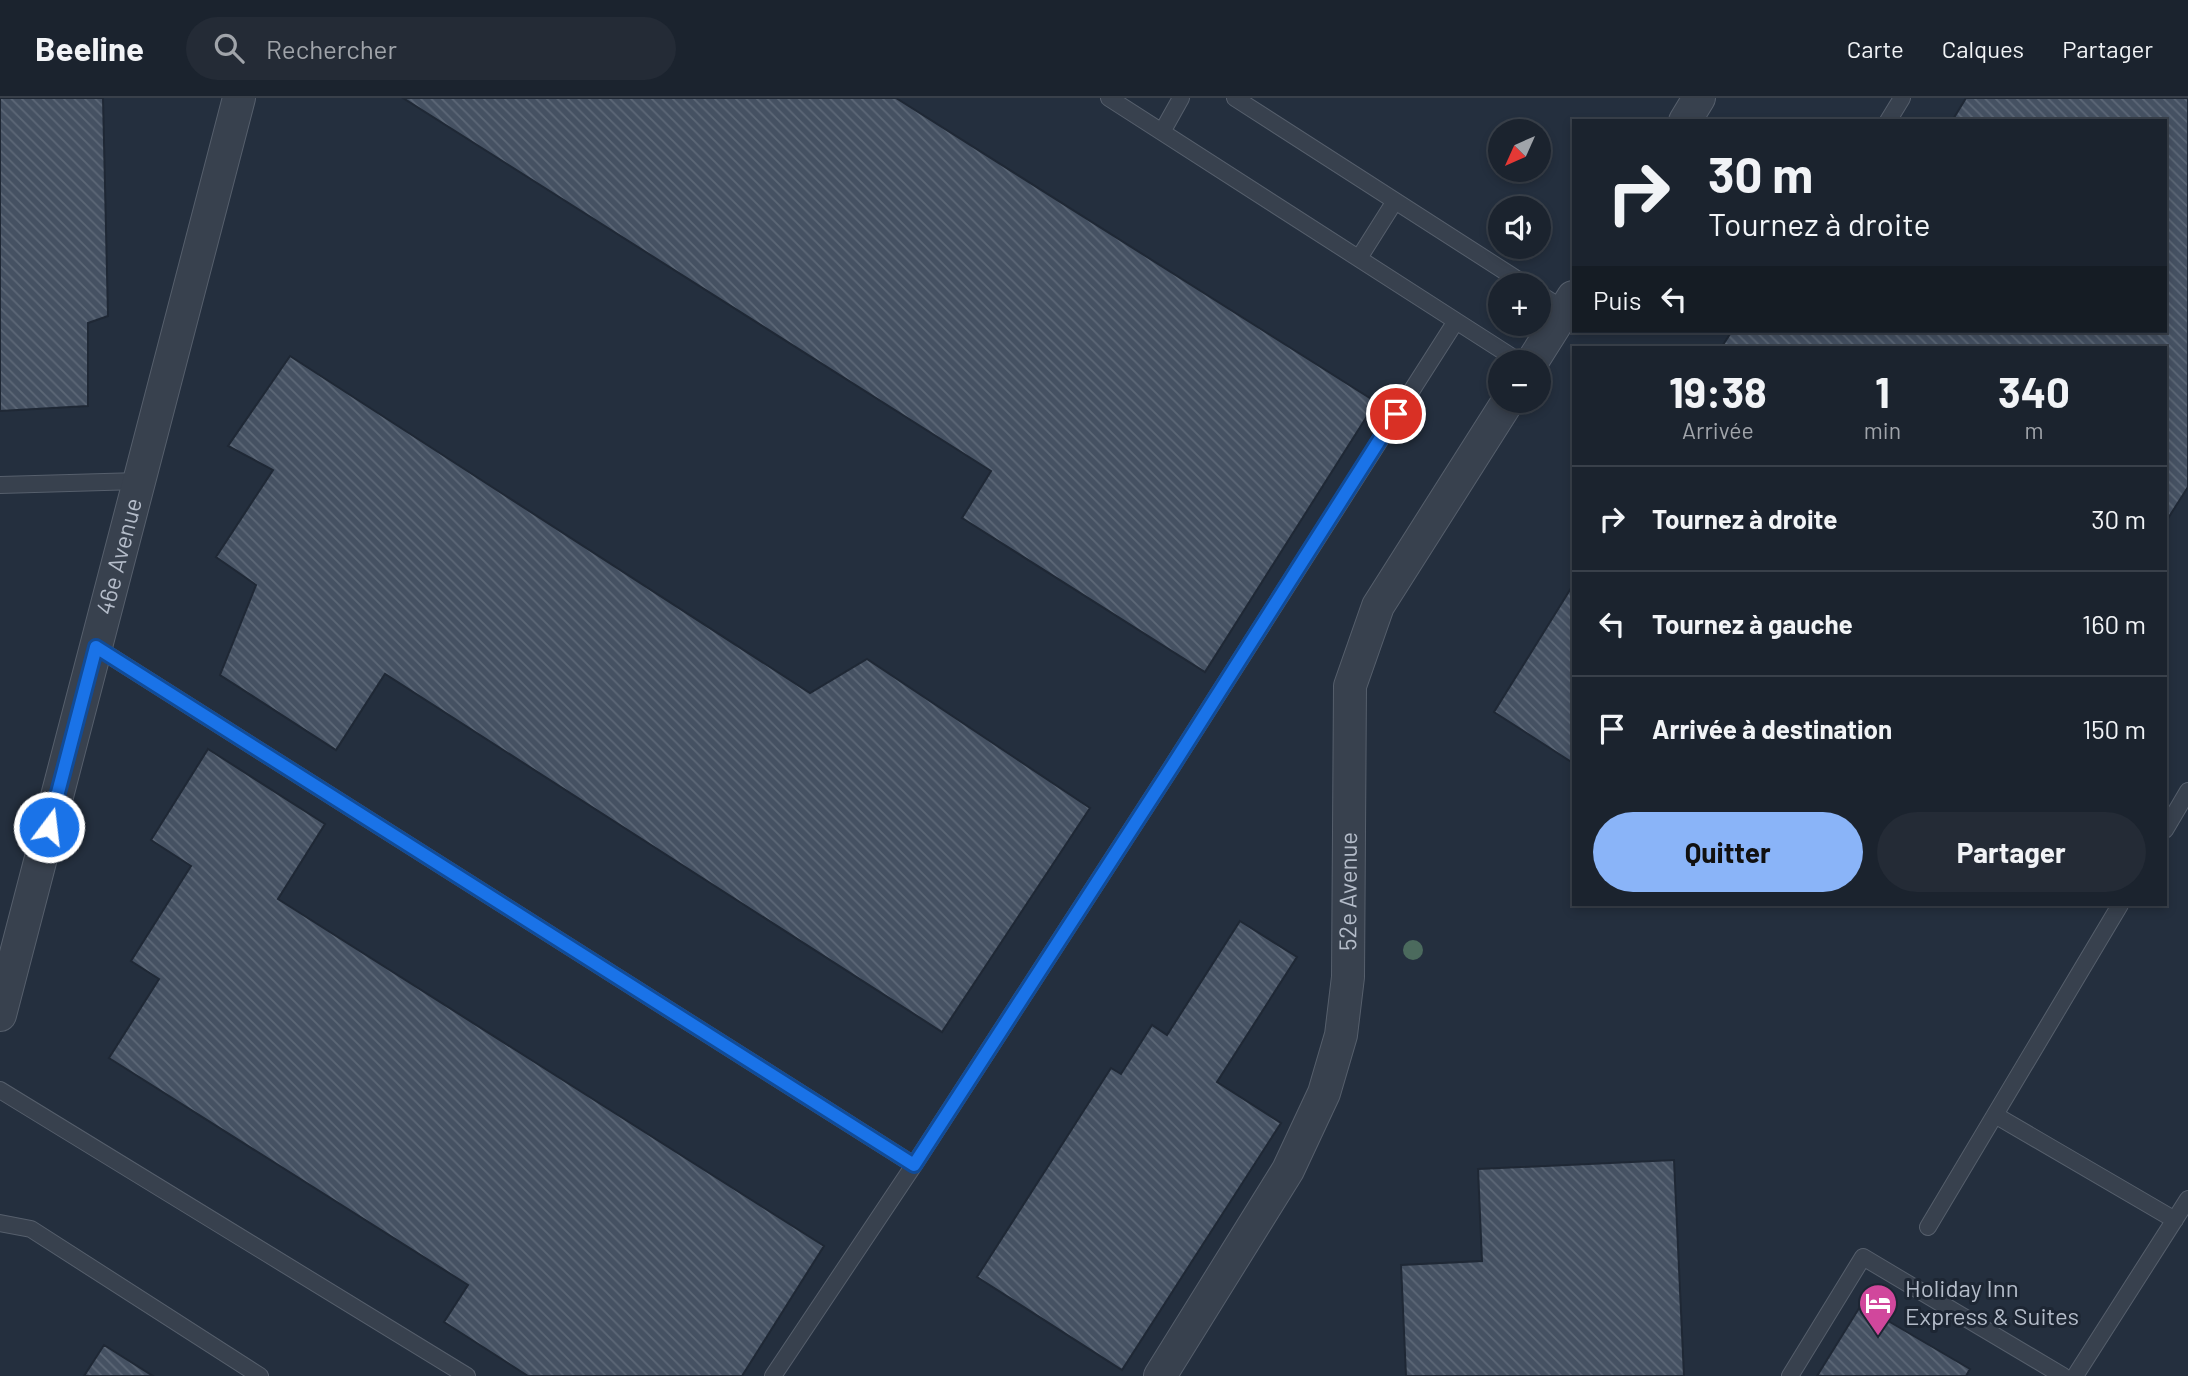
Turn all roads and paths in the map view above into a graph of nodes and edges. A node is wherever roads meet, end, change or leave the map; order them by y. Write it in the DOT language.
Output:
graph roads {
  1 [pos="239,98"];
  2 [pos="1109,98"];
  3 [pos="1181,98"];
  4 [pos="1235,98"];
  5 [pos="1699,98"];
  6 [pos="1902,98"];
  7 [pos="1686,119"];
  8 [pos="1889,119"];
  9 [pos="1162,132"];
  10 [pos="1395,201"];
  11 [pos="1359,258"];
  12 [pos="1507,273"];
  13 [pos="1551,297"];
  14 [pos="1569,303"];
  15 [pos="1456,321"];
  16 [pos="1502,350"];
  17 [pos="1540,350"];
  18 [pos="1500,413"];
  19 [pos="139,481"];
  20 [pos="0,485"];
  21 [pos="96,647"];
  22 [pos="2188,791"];
  23 [pos="2167,827"];
  24 [pos="2119,906"];
  25 [pos="0,1016"];
  26 [pos="0,1090"];
  27 [pos="1995,1115"];
  28 [pos="914,1165"];
  29 [pos="2188,1199"];
  30 [pos="2175,1220"];
  31 [pos="0,1223"];
  32 [pos="1928,1227"];
  33 [pos="260,1376"];
  34 [pos="467,1376"];
  35 [pos="773,1376"];
  36 [pos="1160,1376"];
  37 [pos="1790,1376"];
  38 [pos="2063,1376"];
  39 [pos="2075,1376"];
  1 -- 19 [label="street, 46e Avenue"];
  2 -- 9 [label="lane"];
  3 -- 9 [label="lane"];
  4 -- 10 [label="lane"];
  5 -- 7 [label="street"];
  6 -- 8 [label="lane"];
  9 -- 11 [label="lane"];
  10 -- 11 [label="lane"];
  10 -- 12 [label="lane"];
  11 -- 15 [label="lane"];
  13 -- 14 [label="lane"];
  14 -- 17 [label="street"];
  15 -- 16 [label="lane"];
  15 -- 28 [label="lane"];
  18 -- 36 [label="street, 52e Avenue"];
  19 -- 20 [label="lane"];
  19 -- 21 [label="street, 46e Avenue"];
  21 -- 25 [label="street, 46e Avenue"];
  21 -- 28 [label="lane"];
  22 -- 23 [label="lane"];
  24 -- 27 [label="lane"];
  26 -- 34 [label="lane"];
  27 -- 30 [label="lane"];
  27 -- 32 [label="lane"];
  28 -- 35 [label="lane"];
  29 -- 30 [label="lane"];
  30 -- 39 [label="lane"];
  31 -- 33 [label="lane"];
  37 -- 38 [label="lane"];
}
